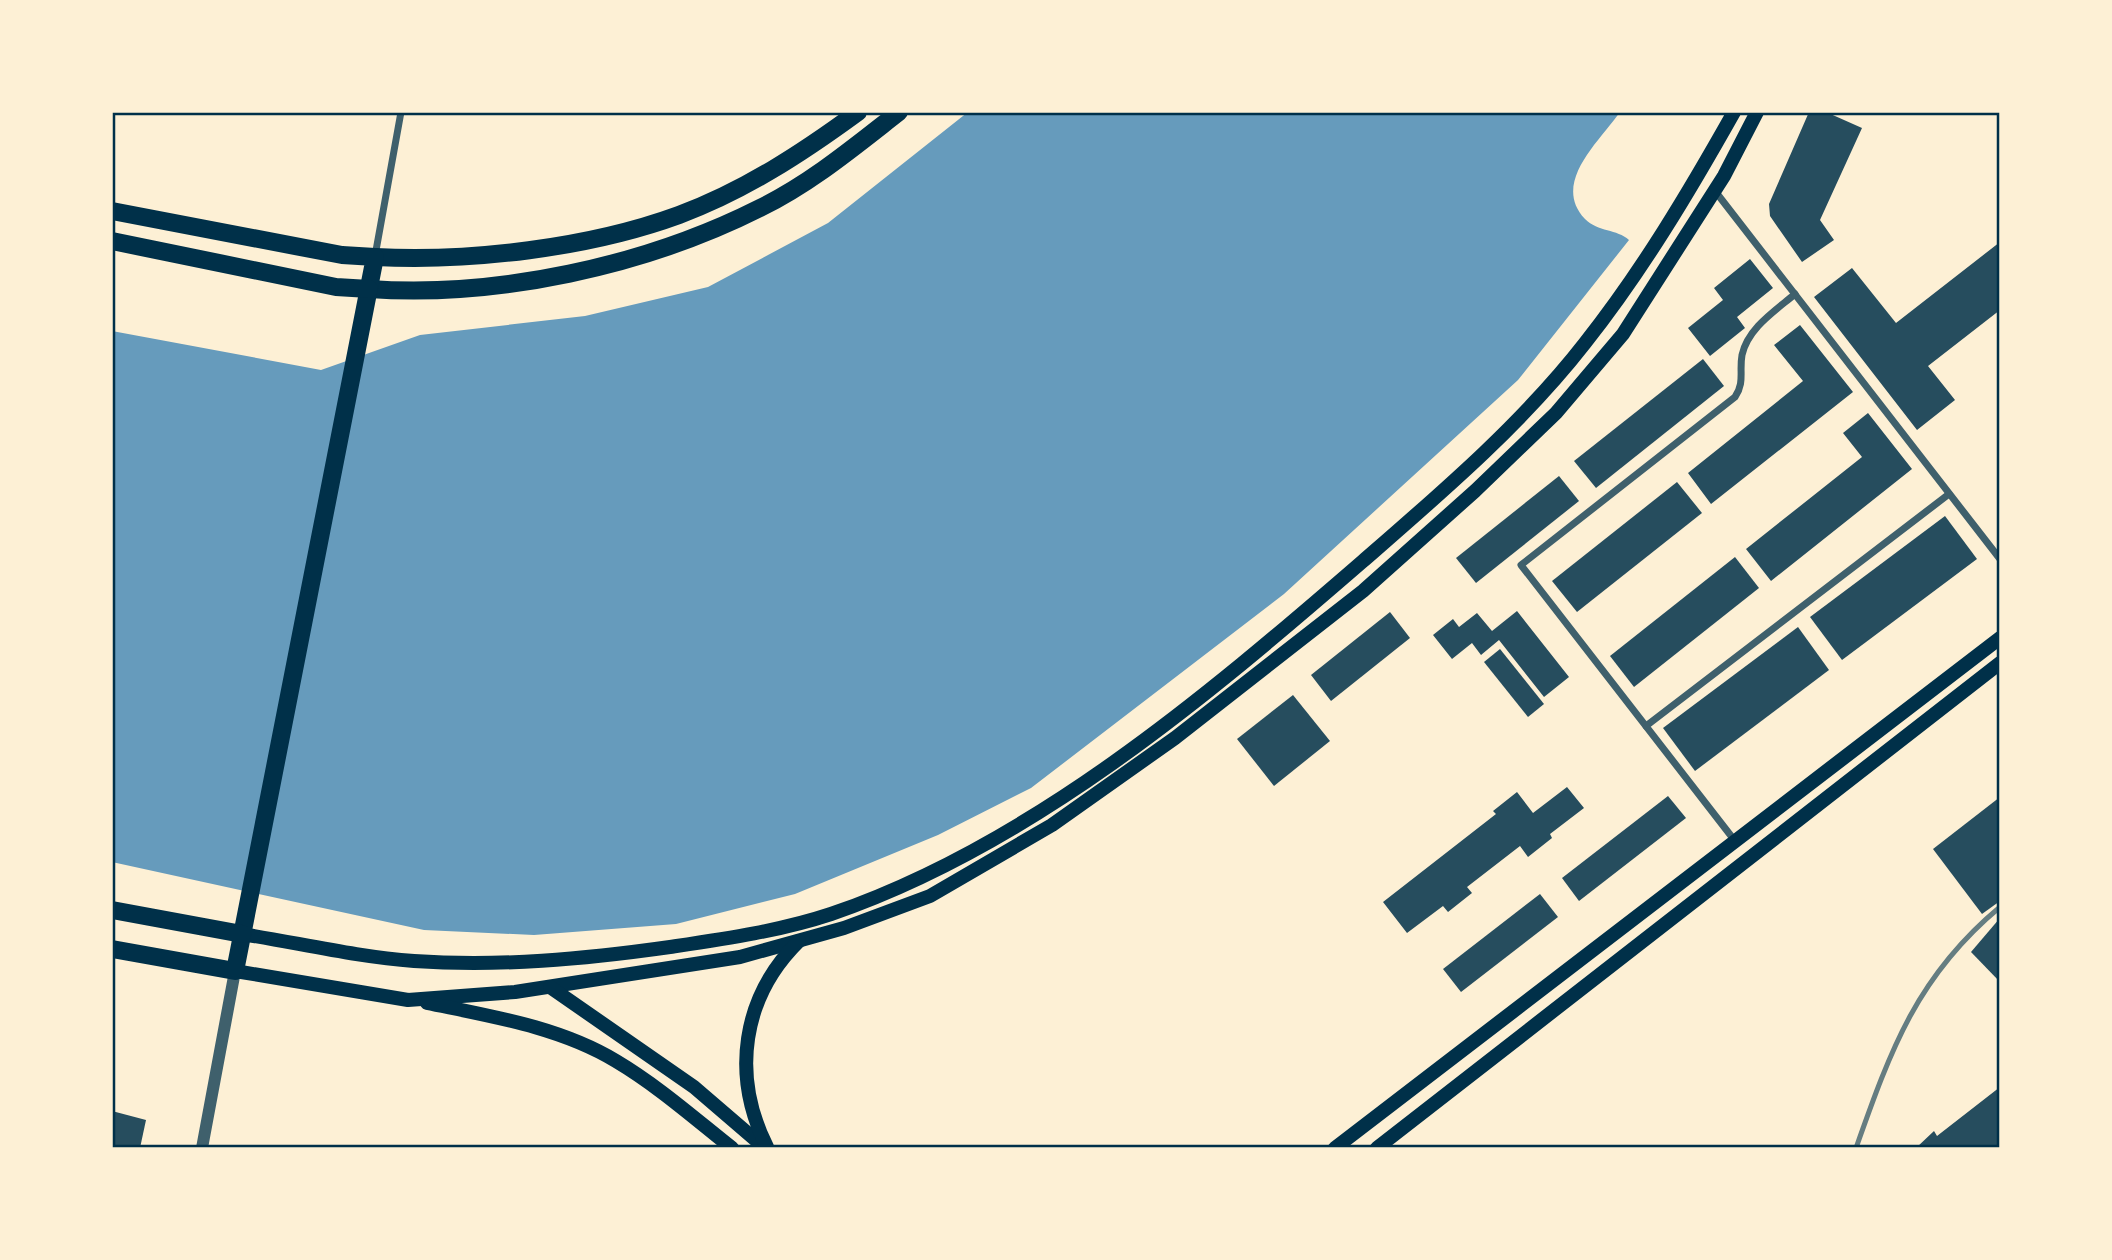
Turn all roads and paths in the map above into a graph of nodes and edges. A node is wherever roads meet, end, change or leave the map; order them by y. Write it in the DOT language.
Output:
graph roads {
  1 [pos="401,112"];
  2 [pos="858,112"];
  3 [pos="899,112"];
  4 [pos="1734,112"];
  5 [pos="1757,112"];
  6 [pos="1715,191"];
  7 [pos="112,211"];
  8 [pos="112,241"];
  9 [pos="375,257"];
  10 [pos="369,289"];
  11 [pos="1795,294"];
  12 [pos="1949,494"];
  13 [pos="2000,559"];
  14 [pos="2000,638"];
  15 [pos="2000,663"];
  16 [pos="1646,726"];
  17 [pos="1735,841"];
  18 [pos="112,910"];
  19 [pos="242,934"];
  20 [pos="801,940"];
  21 [pos="112,949"];
  22 [pos="235,971"];
  23 [pos="550,987"];
  24 [pos="408,1000"];
  25 [pos="202,1148"];
  26 [pos="732,1148"];
  27 [pos="766,1148"];
  28 [pos="1335,1148"];
  29 [pos="1377,1148"];
  1 -- 9 [label="street"];
  2 -- 9 [label="main road"];
  3 -- 10 [label="main road"];
  4 -- 19 [label="main road"];
  5 -- 6 [label="main road"];
  6 -- 11 [label="street"];
  6 -- 20 [label="main road"];
  7 -- 9 [label="main road"];
  8 -- 10 [label="main road"];
  9 -- 10 [label="main road"];
  10 -- 19 [label="main road"];
  11 -- 12 [label="street"];
  11 -- 16 [label="street"];
  12 -- 13 [label="street"];
  12 -- 16 [label="street"];
  14 -- 17 [label="main road"];
  15 -- 29 [label="main road"];
  16 -- 17 [label="street"];
  17 -- 28 [label="main road"];
  18 -- 19 [label="main road"];
  19 -- 22 [label="main road"];
  20 -- 23 [label="main road"];
  20 -- 27 [label="main road"];
  21 -- 22 [label="main road"];
  22 -- 24 [label="main road"];
  22 -- 25 [label="street"];
  23 -- 24 [label="main road"];
  23 -- 27 [label="main road"];
  24 -- 26 [label="main road"];
}
